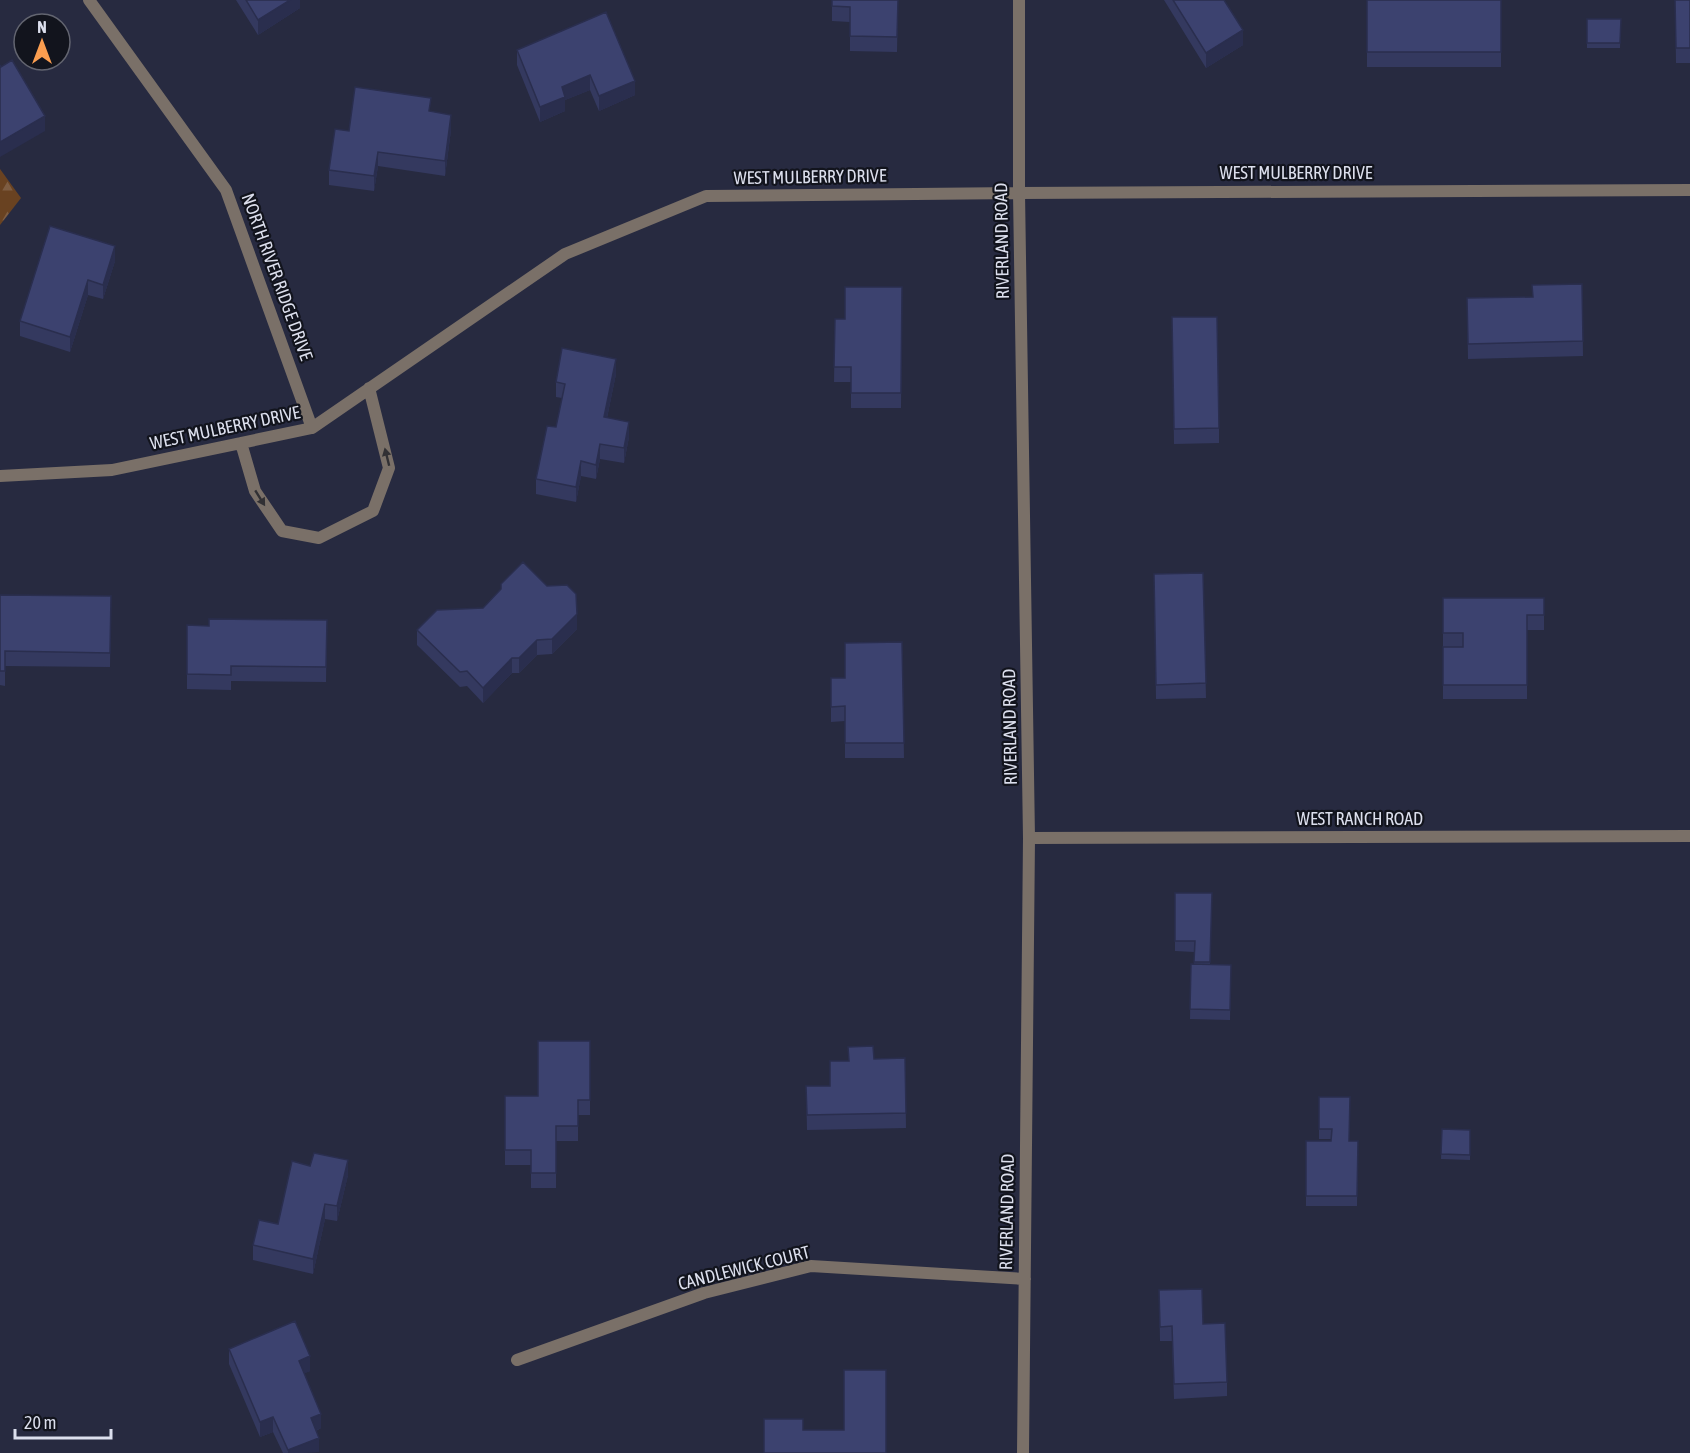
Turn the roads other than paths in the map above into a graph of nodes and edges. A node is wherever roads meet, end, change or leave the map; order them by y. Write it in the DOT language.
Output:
graph roads {
  1 [pos="89,0"];
  2 [pos="1019,0"];
  3 [pos="1690,190"];
  4 [pos="1019,193"];
  5 [pos="369,388"];
  6 [pos="312,428"];
  7 [pos="241,443"];
  8 [pos="0,476"];
  9 [pos="1690,836"];
  10 [pos="1029,838"];
  11 [pos="1025,1280"];
  12 [pos="517,1360"];
  13 [pos="1023,1453"];
  1 -- 6 [label="street, NORTH RIVER RIDGE DRIVE"];
  2 -- 4 [label="street, RIVERLAND ROAD"];
  3 -- 4 [label="street, WEST MULBERRY DRIVE"];
  4 -- 5 [label="street, WEST MULBERRY DRIVE"];
  4 -- 10 [label="street, RIVERLAND ROAD"];
  5 -- 6 [label="street, WEST MULBERRY DRIVE"];
  7 -- 5 [label="street, one-way"];
  6 -- 7 [label="street, WEST MULBERRY DRIVE"];
  7 -- 8 [label="street, WEST MULBERRY DRIVE"];
  9 -- 10 [label="street, WEST RANCH ROAD"];
  10 -- 11 [label="street, RIVERLAND ROAD"];
  11 -- 12 [label="street, CANDLEWICK COURT"];
  11 -- 13 [label="street, RIVERLAND ROAD"];
}
